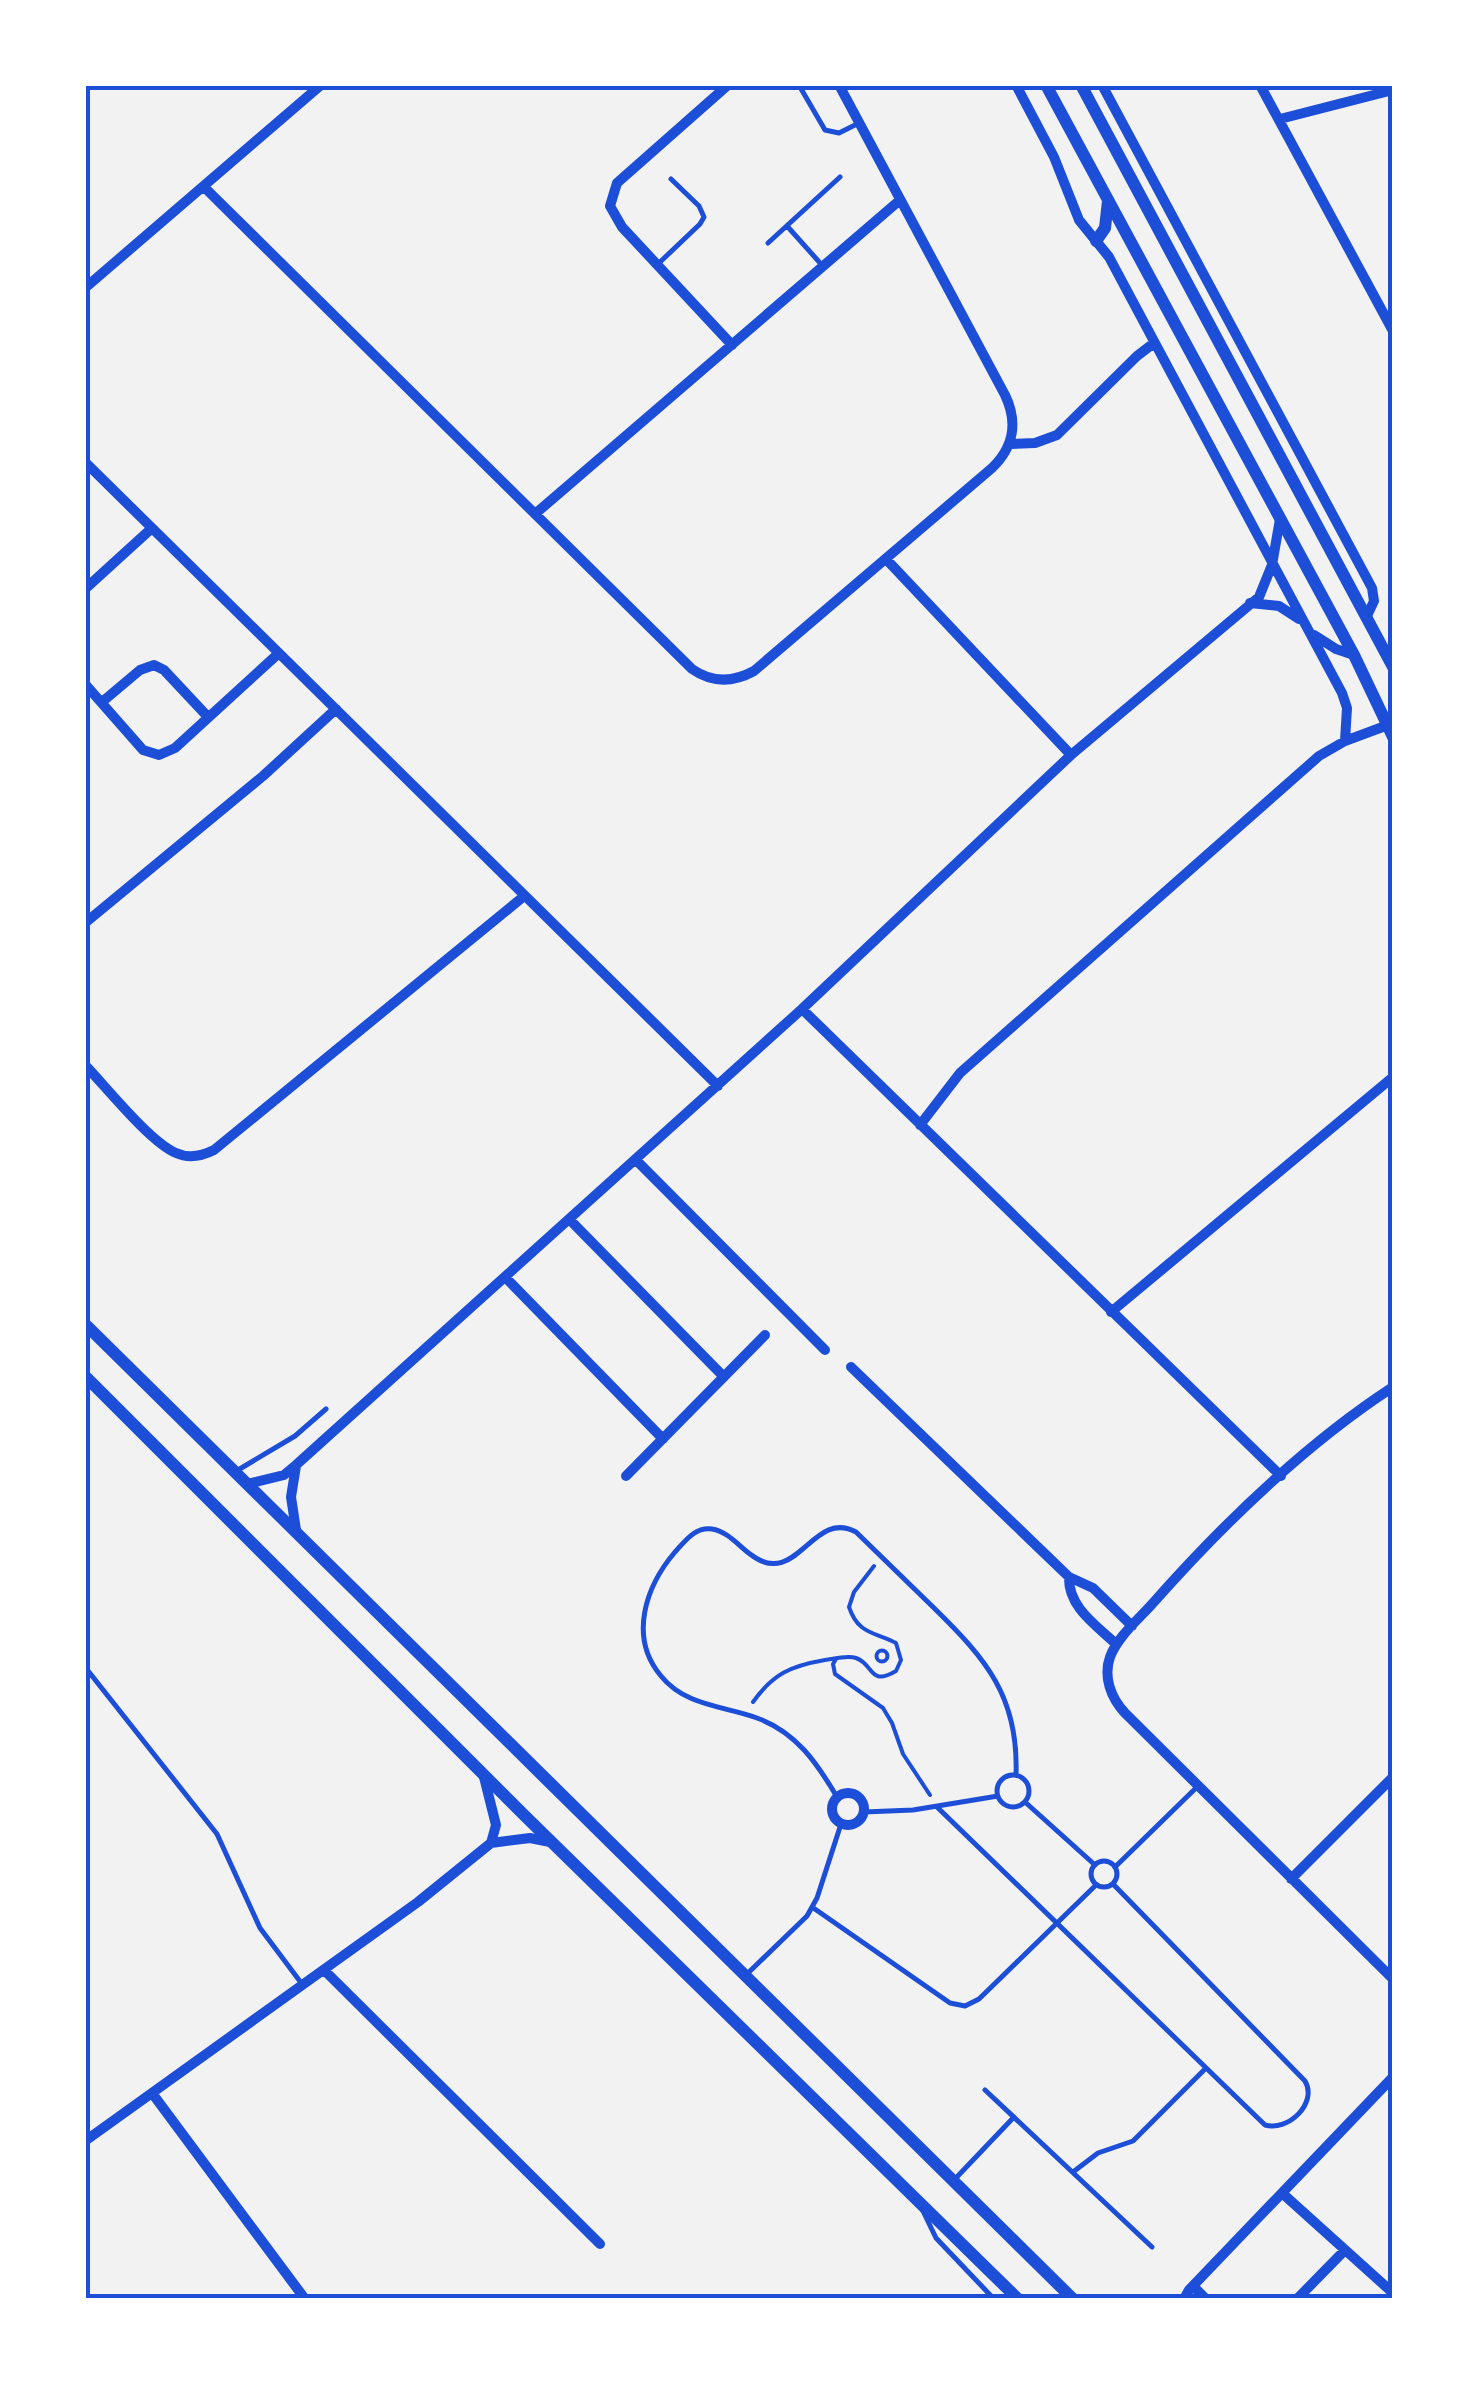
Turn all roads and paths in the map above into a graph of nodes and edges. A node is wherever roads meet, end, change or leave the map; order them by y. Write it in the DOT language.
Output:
graph roads {
  1 [pos="322,85"];
  2 [pos="728,85"];
  3 [pos="839,85"];
  4 [pos="1016,85"];
  5 [pos="1046,85"];
  6 [pos="1081,85"];
  7 [pos="1102,85"];
  8 [pos="1260,85"];
  9 [pos="800,87"];
  10 [pos="1393,90"];
  11 [pos="1280,119"];
  12 [pos="860,124"];
  13 [pos="840,177"];
  14 [pos="671,179"];
  15 [pos="204,187"];
  16 [pos="1108,199"];
  17 [pos="900,200"];
  18 [pos="786,226"];
  19 [pos="1096,240"];
  20 [pos="768,243"];
  21 [pos="657,265"];
  22 [pos="823,266"];
  23 [pos="85,288"];
  24 [pos="1393,331"];
  25 [pos="1154,343"];
  26 [pos="732,345"];
  27 [pos="1010,444"];
  28 [pos="85,462"];
  29 [pos="535,514"];
  30 [pos="1280,520"];
  31 [pos="152,528"];
  32 [pos="886,558"];
  33 [pos="1272,566"];
  34 [pos="85,589"];
  35 [pos="1250,603"];
  36 [pos="1366,616"];
  37 [pos="1312,633"];
  38 [pos="279,653"];
  39 [pos="1354,655"];
  40 [pos="1393,667"];
  41 [pos="85,684"];
  42 [pos="102,702"];
  43 [pos="336,709"];
  44 [pos="208,717"];
  45 [pos="1391,731"];
  46 [pos="1344,740"];
  47 [pos="1070,754"];
  48 [pos="524,896"];
  49 [pos="85,924"];
  50 [pos="802,1009"];
  51 [pos="85,1065"];
  52 [pos="1393,1078"];
  53 [pos="718,1086"];
  54 [pos="920,1125"];
  55 [pos="636,1160"];
  56 [pos="570,1220"];
  57 [pos="506,1278"];
  58 [pos="1110,1312"];
  59 [pos="85,1324"];
  60 [pos="765,1335"];
  61 [pos="825,1350"];
  62 [pos="850,1367"];
  63 [pos="85,1376"];
  64 [pos="724,1378"];
  65 [pos="1393,1387"];
  66 [pos="326,1409"];
  67 [pos="663,1439"];
  68 [pos="296,1465"];
  69 [pos="234,1472"];
  70 [pos="626,1476"];
  71 [pos="1280,1476"];
  72 [pos="247,1484"];
  73 [pos="296,1530"];
  74 [pos="881,1556"];
  75 [pos="1068,1577"];
  76 [pos="1132,1626"];
  77 [pos="1116,1644"];
  78 [pos="900,1648"];
  79 [pos="836,1659"];
  80 [pos="864,1662"];
  81 [pos="85,1667"];
  82 [pos="744,1714"];
  83 [pos="1016,1775"];
  84 [pos="484,1776"];
  85 [pos="1393,1777"];
  86 [pos="1198,1786"];
  87 [pos="998,1796"];
  88 [pos="836,1797"];
  89 [pos="1025,1802"];
  90 [pos="937,1806"];
  91 [pos="864,1812"];
  92 [pos="841,1824"];
  93 [pos="552,1843"];
  94 [pos="491,1844"];
  95 [pos="1095,1866"];
  96 [pos="1114,1866"];
  97 [pos="1291,1878"];
  98 [pos="1114,1884"];
  99 [pos="1096,1885"];
  100 [pos="812,1908"];
  101 [pos="1056,1924"];
  102 [pos="324,1970"];
  103 [pos="747,1975"];
  104 [pos="1393,1979"];
  105 [pos="303,1985"];
  106 [pos="1206,2068"];
  107 [pos="1393,2077"];
  108 [pos="986,2090"];
  109 [pos="152,2093"];
  110 [pos="1014,2117"];
  111 [pos="85,2141"];
  112 [pos="1073,2173"];
  113 [pos="953,2180"];
  114 [pos="1282,2193"];
  115 [pos="920,2203"];
  116 [pos="600,2244"];
  117 [pos="1152,2248"];
  118 [pos="1344,2250"];
  119 [pos="1188,2291"];
  120 [pos="1393,2293"];
  121 [pos="305,2299"];
  122 [pos="994,2299"];
  123 [pos="1018,2299"];
  124 [pos="1073,2299"];
  125 [pos="1171,2299"];
  126 [pos="1206,2299"];
  127 [pos="1297,2299"];
  1 -- 15 [label="street"];
  2 -- 21 [label="street"];
  3 -- 12 [label="street"];
  4 -- 19 [label="street"];
  5 -- 16 [label="street"];
  6 -- 36 [label="street"];
  7 -- 36 [label="street"];
  8 -- 11 [label="street"];
  9 -- 12 [label="lane"];
  10 -- 11 [label="street"];
  11 -- 24 [label="street"];
  12 -- 17 [label="street"];
  13 -- 18 [label="lane"];
  14 -- 21 [label="lane"];
  15 -- 23 [label="street"];
  15 -- 29 [label="street"];
  16 -- 19 [label="street"];
  16 -- 30 [label="street"];
  17 -- 22 [label="street"];
  17 -- 27 [label="street"];
  18 -- 20 [label="lane"];
  18 -- 22 [label="lane"];
  19 -- 25 [label="street"];
  21 -- 26 [label="street"];
  22 -- 26 [label="street"];
  25 -- 27 [label="street"];
  25 -- 33 [label="street"];
  26 -- 29 [label="street"];
  27 -- 32 [label="street"];
  28 -- 31 [label="street"];
  29 -- 32 [label="street"];
  30 -- 33 [label="street"];
  30 -- 39 [label="street"];
  31 -- 34 [label="street"];
  31 -- 38 [label="street"];
  32 -- 47 [label="street"];
  33 -- 35 [label="street"];
  33 -- 37 [label="street"];
  35 -- 37 [label="street"];
  35 -- 47 [label="street"];
  36 -- 40 [label="street"];
  37 -- 39 [label="street"];
  37 -- 46 [label="street"];
  38 -- 43 [label="street"];
  38 -- 44 [label="street"];
  39 -- 45 [label="street"];
  41 -- 42 [label="street"];
  42 -- 44 [label="street"];
  42 -- 44 [label="street"];
  43 -- 48 [label="street"];
  43 -- 49 [label="street"];
  45 -- 46 [label="street"];
  46 -- 54 [label="street"];
  47 -- 50 [label="street"];
  48 -- 51 [label="street"];
  48 -- 53 [label="street"];
  50 -- 53 [label="street"];
  50 -- 54 [label="street"];
  52 -- 58 [label="street"];
  53 -- 55 [label="street"];
  54 -- 58 [label="street"];
  55 -- 56 [label="street"];
  55 -- 61 [label="street"];
  56 -- 57 [label="street"];
  56 -- 64 [label="street"];
  57 -- 67 [label="street"];
  57 -- 68 [label="street"];
  58 -- 71 [label="street"];
  59 -- 69 [label="street"];
  60 -- 64 [label="street"];
  62 -- 75 [label="street"];
  63 -- 84 [label="street"];
  64 -- 67 [label="street"];
  65 -- 71 [label="street"];
  66 -- 69 [label="lane"];
  67 -- 70 [label="street"];
  68 -- 72 [label="street"];
  68 -- 73 [label="street"];
  69 -- 72 [label="street"];
  71 -- 76 [label="street"];
  72 -- 73 [label="street"];
  73 -- 103 [label="street"];
  74 -- 78 [label="path"];
  74 -- 82 [label="lane"];
  74 -- 83 [label="lane"];
  75 -- 76 [label="street"];
  75 -- 77 [label="street"];
  76 -- 77 [label="street"];
  77 -- 86 [label="street"];
  78 -- 80 [label="path"];
  78 -- 80 [label="path"];
  79 -- 80 [label="path"];
  79 -- 82 [label="path"];
  79 -- 90 [label="path"];
  81 -- 105 [label="lane"];
  82 -- 88 [label="lane"];
  83 -- 87 [label="lane"];
  83 -- 89 [label="lane"];
  84 -- 93 [label="street"];
  84 -- 94 [label="street"];
  85 -- 97 [label="street"];
  86 -- 96 [label="lane"];
  86 -- 97 [label="street"];
  87 -- 89 [label="lane"];
  87 -- 90 [label="lane"];
  88 -- 91 [label="street"];
  88 -- 92 [label="street"];
  89 -- 95 [label="lane"];
  90 -- 91 [label="lane"];
  90 -- 101 [label="lane"];
  91 -- 92 [label="street"];
  92 -- 100 [label="lane"];
  93 -- 94 [label="street"];
  93 -- 115 [label="street"];
  94 -- 102 [label="street"];
  95 -- 96 [label="lane"];
  95 -- 99 [label="lane"];
  96 -- 98 [label="lane"];
  97 -- 104 [label="street"];
  98 -- 99 [label="lane"];
  98 -- 106 [label="lane"];
  99 -- 101 [label="lane"];
  100 -- 101 [label="lane"];
  100 -- 103 [label="lane"];
  101 -- 106 [label="lane"];
  102 -- 105 [label="street"];
  102 -- 116 [label="street"];
  103 -- 113 [label="street"];
  105 -- 109 [label="street"];
  106 -- 112 [label="lane"];
  107 -- 114 [label="street"];
  108 -- 110 [label="lane"];
  109 -- 111 [label="street"];
  109 -- 121 [label="street"];
  110 -- 112 [label="lane"];
  110 -- 113 [label="lane"];
  112 -- 117 [label="lane"];
  113 -- 124 [label="street"];
  114 -- 118 [label="street"];
  114 -- 119 [label="street"];
  115 -- 122 [label="lane"];
  115 -- 123 [label="street"];
  118 -- 120 [label="street"];
  118 -- 127 [label="street"];
  119 -- 125 [label="street"];
  119 -- 126 [label="street"];
}
